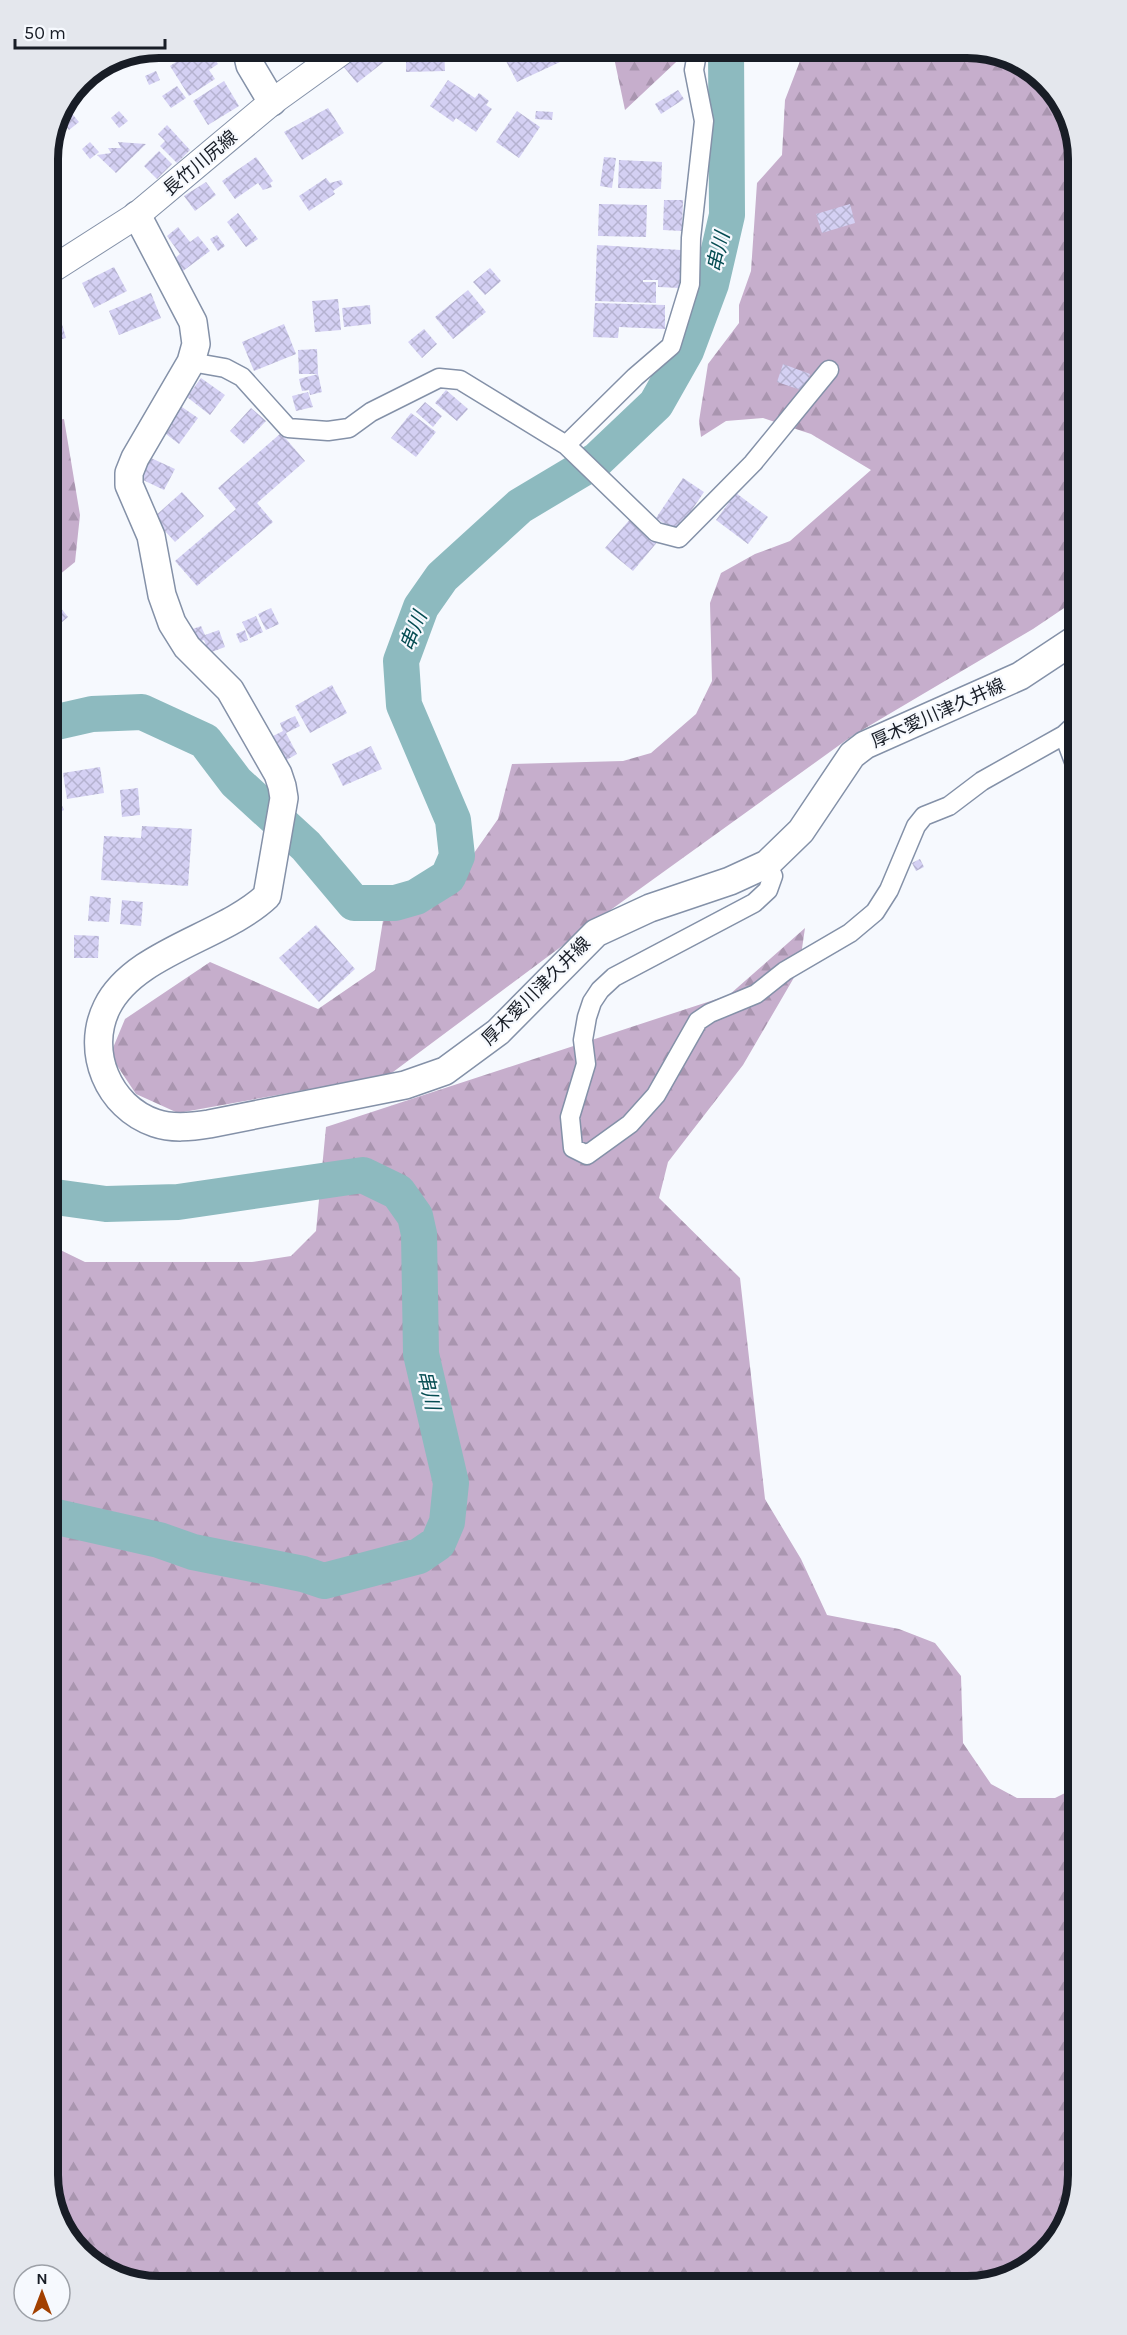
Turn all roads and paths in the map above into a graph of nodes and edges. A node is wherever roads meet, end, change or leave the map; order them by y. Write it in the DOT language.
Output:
graph roads {
  1 [pos="248,58"];
  2 [pos="333,58"];
  3 [pos="696,59"];
  4 [pos="272,102"];
  5 [pos="137,215"];
  6 [pos="59,265"];
  7 [pos="191,362"];
  8 [pos="829,370"];
  9 [pos="566,445"];
  10 [pos="1068,644"];
  11 [pos="1068,731"];
  12 [pos="1064,735"];
  13 [pos="1068,746"];
  14 [pos="767,864"];
  1 -- 4 [label="main road"];
  2 -- 4 [label="main road, 長竹川尻線"];
  3 -- 9 [label="street"];
  4 -- 5 [label="main road, 長竹川尻線"];
  5 -- 6 [label="main road, 長竹川尻線"];
  5 -- 7 [label="main road"];
  7 -- 9 [label="street"];
  7 -- 14 [label="main road, 厚木愛川津久井線"];
  8 -- 9 [label="street"];
  10 -- 14 [label="main road, 厚木愛川津久井線"];
  11 -- 12 [label="street"];
  12 -- 13 [label="street"];
  12 -- 14 [label="street"];
}
